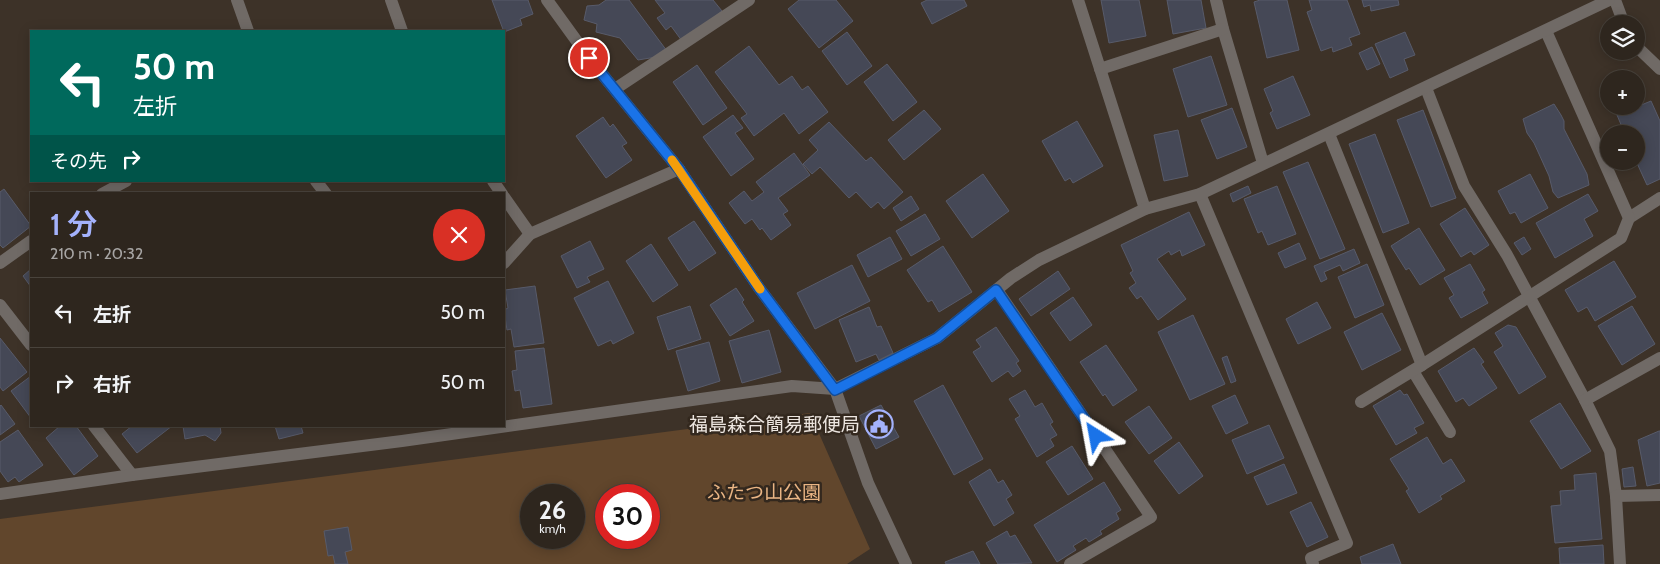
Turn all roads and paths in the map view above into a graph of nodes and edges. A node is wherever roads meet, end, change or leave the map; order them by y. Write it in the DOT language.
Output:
graph roads {
  1 [pos="237,0"];
  2 [pos="391,0"];
  3 [pos="547,0"];
  4 [pos="747,0"];
  5 [pos="1078,0"];
  6 [pos="1216,0"];
  7 [pos="1609,0"];
  8 [pos="1615,0"];
  9 [pos="1621,15"];
  10 [pos="1224,29"];
  11 [pos="248,30"];
  12 [pos="402,30"];
  13 [pos="1546,31"];
  14 [pos="1645,55"];
  15 [pos="1660,69"];
  16 [pos="1100,70"];
  17 [pos="1426,88"];
  18 [pos="614,89"];
  19 [pos="1329,134"];
  20 [pos="1263,162"];
  21 [pos="679,169"];
  22 [pos="124,182"];
  23 [pos="317,182"];
  24 [pos="106,192"];
  25 [pos="324,192"];
  26 [pos="1200,194"];
  27 [pos="505,198"];
  28 [pos="1660,198"];
  29 [pos="1144,209"];
  30 [pos="1629,218"];
  31 [pos="530,234"];
  32 [pos="30,242"];
  33 [pos="505,262"];
  34 [pos="0,263"];
  35 [pos="996,290"];
  36 [pos="1530,297"];
  37 [pos="0,304"];
  38 [pos="30,344"];
  39 [pos="1660,358"];
  40 [pos="1418,368"];
  41 [pos="835,390"];
  42 [pos="1585,400"];
  43 [pos="1361,402"];
  44 [pos="505,426"];
  45 [pos="95,427"];
  46 [pos="500,427"];
  47 [pos="1450,432"];
  48 [pos="132,475"];
  49 [pos="0,494"];
  50 [pos="1660,495"];
  51 [pos="1616,496"];
  52 [pos="906,564"];
  53 [pos="1070,564"];
  54 [pos="1313,564"];
  55 [pos="1620,564"];
  1 -- 11 [label="street"];
  2 -- 12 [label="street"];
  3 -- 18 [label="street"];
  4 -- 18 [label="street"];
  5 -- 16 [label="street"];
  6 -- 10 [label="street"];
  7 -- 13 [label="street"];
  8 -- 9 [label="street"];
  10 -- 16 [label="street"];
  10 -- 20 [label="street"];
  13 -- 17 [label="street"];
  13 -- 30 [label="street"];
  14 -- 15 [label="street"];
  16 -- 29 [label="street"];
  17 -- 19 [label="street"];
  17 -- 36 [label="street"];
  18 -- 21 [label="street"];
  19 -- 20 [label="street"];
  19 -- 40 [label="street"];
  20 -- 26 [label="street"];
  21 -- 31 [label="street"];
  21 -- 41 [label="street"];
  22 -- 24 [label="street"];
  23 -- 25 [label="street"];
  26 -- 29 [label="street"];
  26 -- 54 [label="street"];
  27 -- 31 [label="street"];
  28 -- 30 [label="street"];
  29 -- 35 [label="street"];
  30 -- 36 [label="street"];
  31 -- 33 [label="street"];
  32 -- 34 [label="street"];
  35 -- 41 [label="street"];
  35 -- 53 [label="street"];
  36 -- 40 [label="street"];
  36 -- 42 [label="street"];
  37 -- 38 [label="street"];
  39 -- 42 [label="street"];
  40 -- 43 [label="street"];
  40 -- 47 [label="street"];
  41 -- 44 [label="street"];
  41 -- 52 [label="street"];
  42 -- 51 [label="street"];
  45 -- 48 [label="street"];
  46 -- 48 [label="street"];
  48 -- 49 [label="street"];
  50 -- 51 [label="street"];
  51 -- 55 [label="street"];
}
